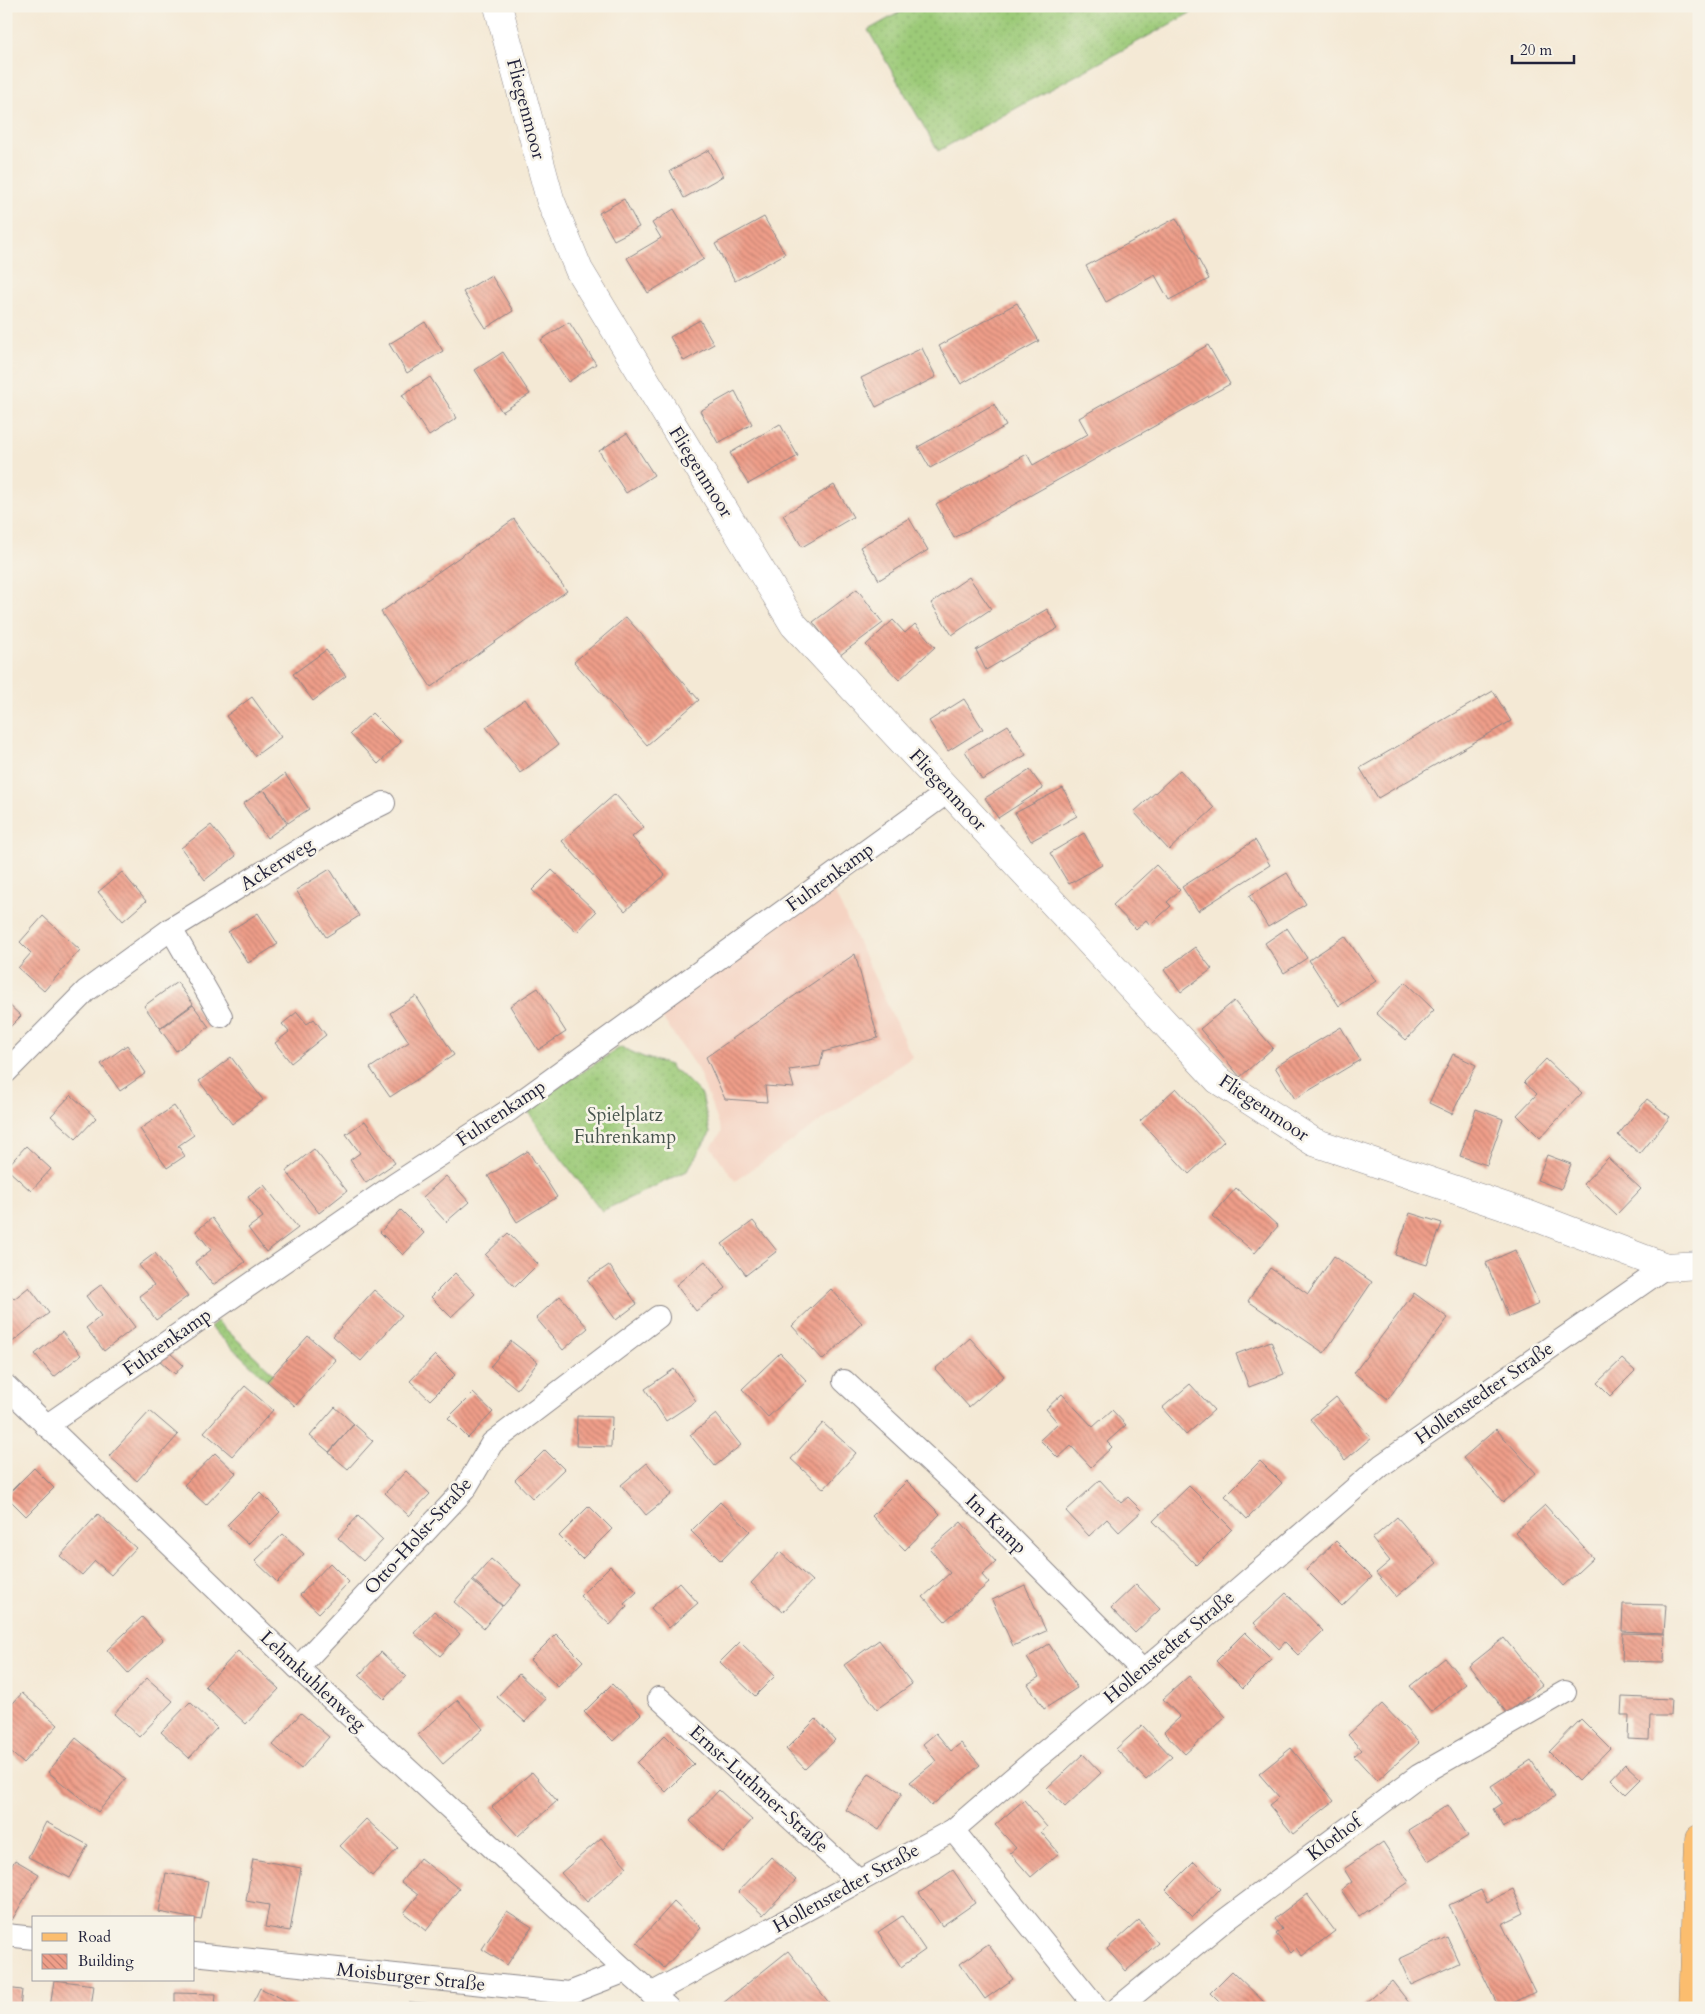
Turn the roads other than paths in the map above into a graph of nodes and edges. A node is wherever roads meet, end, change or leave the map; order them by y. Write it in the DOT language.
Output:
graph roads {
  1 [pos="498,6"];
  2 [pos="949,790"];
  3 [pos="384,803"];
  4 [pos="171,929"];
  5 [pos="221,1016"];
  6 [pos="6,1072"];
  7 [pos="1699,1265"];
  8 [pos="1666,1267"];
  9 [pos="658,1317"];
  10 [pos="844,1381"];
  11 [pos="10,1398"];
  12 [pos="46,1426"];
  13 [pos="298,1668"];
  14 [pos="1143,1671"];
  15 [pos="1565,1692"];
  16 [pos="660,1698"];
  17 [pos="953,1830"];
  18 [pos="1699,1839"];
  19 [pos="859,1881"];
  20 [pos="6,1935"];
  21 [pos="32,1938"];
  22 [pos="195,1954"];
  23 [pos="626,1971"];
  24 [pos="563,2000"];
  25 [pos="660,2001"];
  26 [pos="1096,2008"];
  27 [pos="1118,2008"];
  28 [pos="1693,2008"];
  1 -- 2 [label="street, Fliegenmoor"];
  2 -- 8 [label="street, Fliegenmoor"];
  2 -- 12 [label="street, Fuhrenkamp"];
  3 -- 4 [label="street, Ackerweg"];
  4 -- 5 [label="street"];
  4 -- 6 [label="street, Ackerweg"];
  7 -- 8 [label="street, Fliegenmoor"];
  8 -- 14 [label="street, Hollenstedter Straße"];
  9 -- 13 [label="street, Otto-Holst-Straße"];
  10 -- 14 [label="street, Im Kamp"];
  11 -- 12 [label="street, Lehmkuhlenweg"];
  12 -- 13 [label="street, Lehmkuhlenweg"];
  13 -- 23 [label="street, Lehmkuhlenweg"];
  14 -- 17 [label="street, Hollenstedter Straße"];
  15 -- 27 [label="street, Klothof"];
  16 -- 19 [label="street, Ernst-Luthmer-Straße"];
  17 -- 19 [label="street, Hollenstedter Straße"];
  17 -- 26 [label="street"];
  18 -- 28 [label="main road"];
  19 -- 25 [label="street, Hollenstedter Straße"];
  20 -- 21 [label="street"];
  22 -- 24 [label="street, Moisburger Straße"];
  23 -- 24 [label="street, Moisburger Straße"];
  23 -- 25 [label="street, Lehmkuhlenweg"];
}
